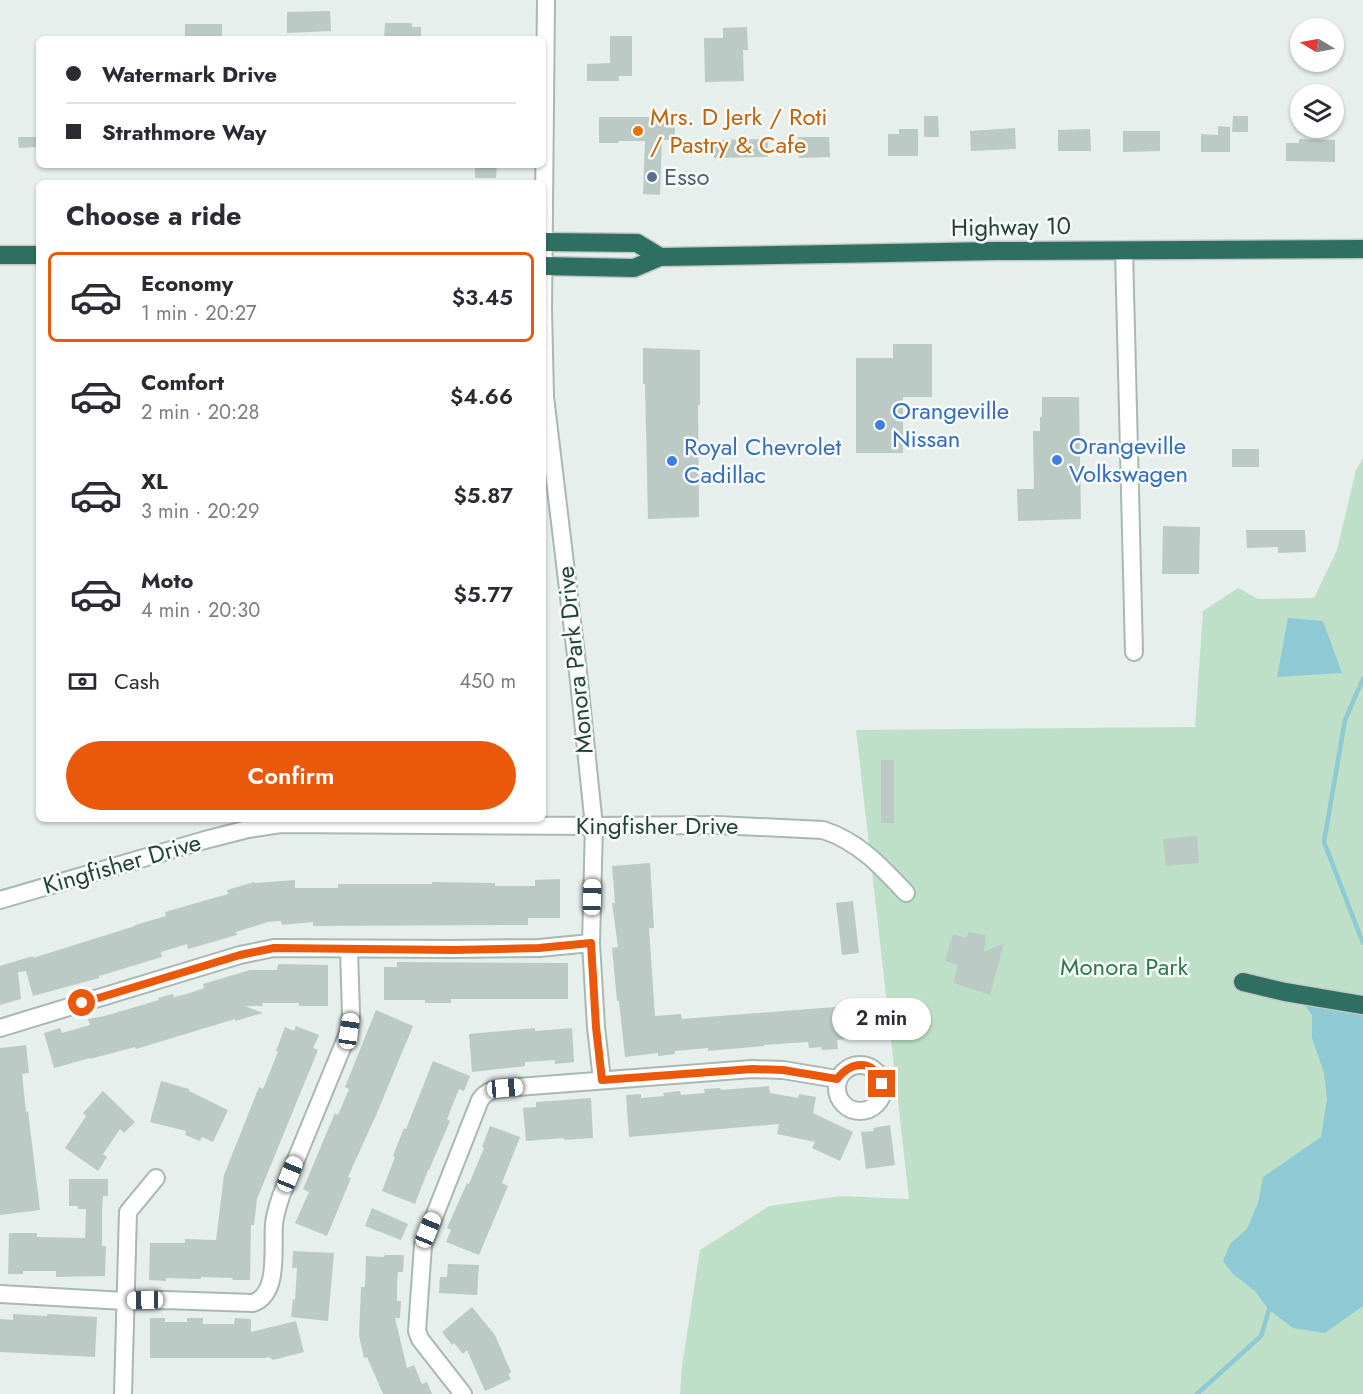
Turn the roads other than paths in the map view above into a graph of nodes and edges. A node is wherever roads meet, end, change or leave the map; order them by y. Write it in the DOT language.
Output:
graph roads {
  1 [pos="546,0"];
  2 [pos="546,36"];
  3 [pos="546,242"];
  4 [pos="1363,249"];
  5 [pos="1124,250"];
  6 [pos="0,255"];
  7 [pos="36,255"];
  8 [pos="660,257"];
  9 [pos="546,266"];
  10 [pos="546,397"];
  11 [pos="1134,652"];
  12 [pos="594,826"];
  13 [pos="906,893"];
  14 [pos="0,900"];
  15 [pos="591,943"];
  16 [pos="349,949"];
  17 [pos="1244,982"];
  18 [pos="1363,1005"];
  19 [pos="0,1028"];
  20 [pos="837,1079"];
  21 [pos="602,1080"];
  22 [pos="156,1178"];
  23 [pos="0,1294"];
  24 [pos="125,1301"];
  25 [pos="123,1394"];
  26 [pos="462,1394"];
  1 -- 2 [label="street, Monora Park Drive"];
  3 -- 8 [label="highway, Highway 10"];
  4 -- 5 [label="highway, Highway 10"];
  5 -- 8 [label="highway, Highway 10"];
  5 -- 11 [label="street"];
  6 -- 7 [label="highway"];
  8 -- 9 [label="highway, Highway 10"];
  10 -- 12 [label="street, Monora Park Drive"];
  12 -- 13 [label="street, Kingfisher Drive"];
  12 -- 14 [label="street, Kingfisher Drive"];
  12 -- 15 [label="street, Monora Park Drive"];
  15 -- 16 [label="street"];
  15 -- 21 [label="street, Monora Park Drive"];
  16 -- 19 [label="street"];
  16 -- 24 [label="street"];
  17 -- 18 [label="highway"];
  20 -- 21 [label="street"];
  21 -- 26 [label="street"];
  22 -- 24 [label="street"];
  23 -- 24 [label="street"];
  24 -- 25 [label="street"];
}
